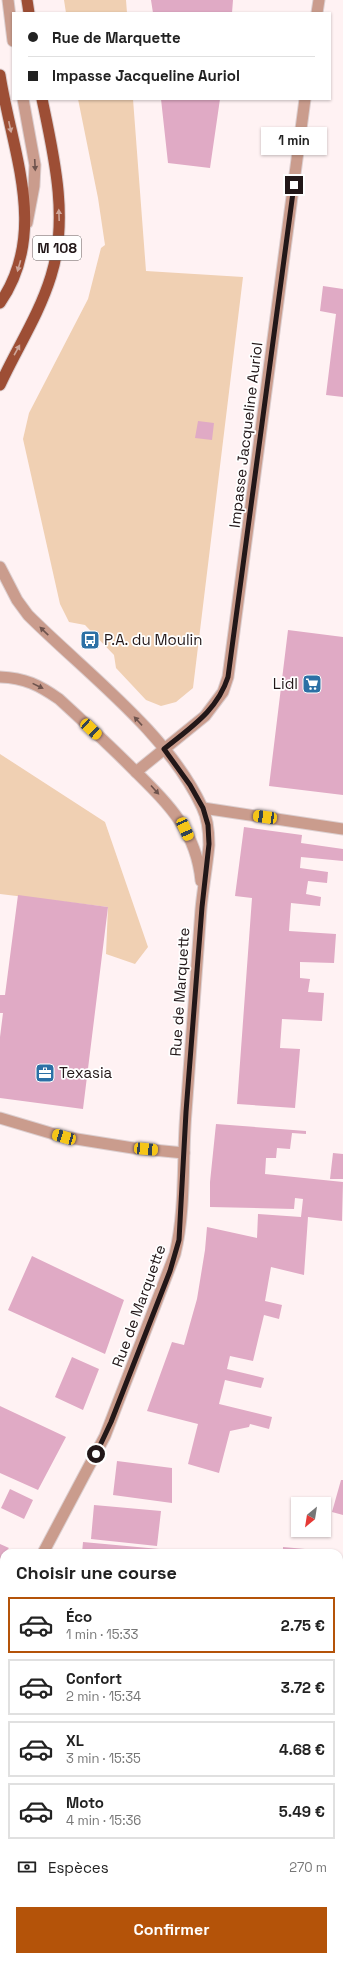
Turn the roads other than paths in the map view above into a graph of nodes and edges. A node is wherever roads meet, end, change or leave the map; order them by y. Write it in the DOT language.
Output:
graph roads {
  1 [pos="8,0"];
  2 [pos="27,0"];
  3 [pos="319,0"];
  4 [pos="29,12"];
  5 [pos="317,12"];
  6 [pos="12,33"];
  7 [pos="0,75"];
  8 [pos="23,100"];
  9 [pos="42,100"];
  10 [pos="305,100"];
  11 [pos="26,227"];
  12 [pos="0,304"];
  13 [pos="0,385"];
  14 [pos="0,567"];
  15 [pos="0,677"];
  16 [pos="164,749"];
  17 [pos="136,772"];
  18 [pos="203,808"];
  19 [pos="343,829"];
  20 [pos="202,907"];
  21 [pos="0,1118"];
  22 [pos="184,1153"];
  23 [pos="45,1549"];
  1 -- 6 [label="street"];
  2 -- 4 [label="main road"];
  3 -- 5 [label="street"];
  7 -- 11 [label="main road, M 108, one-way"];
  8 -- 11 [label="street, one-way"];
  13 -- 9 [label="main road, M 108, one-way"];
  10 -- 16 [label="street, Impasse Jacqueline Auriol"];
  11 -- 12 [label="main road, M 108, one-way"];
  16 -- 14 [label="street, Rue de Marquette, one-way"];
  15 -- 17 [label="street, Rue de Marquette, one-way"];
  16 -- 17 [label="street, Impasse Jacqueline Auriol"];
  16 -- 18 [label="street, Rue de Marquette"];
  17 -- 20 [label="street, Rue de Marquette, one-way"];
  18 -- 19 [label="street"];
  18 -- 20 [label="street, Rue de Marquette"];
  20 -- 22 [label="street, Rue de Marquette"];
  21 -- 22 [label="street"];
  22 -- 23 [label="street, Rue de Marquette"];
}
